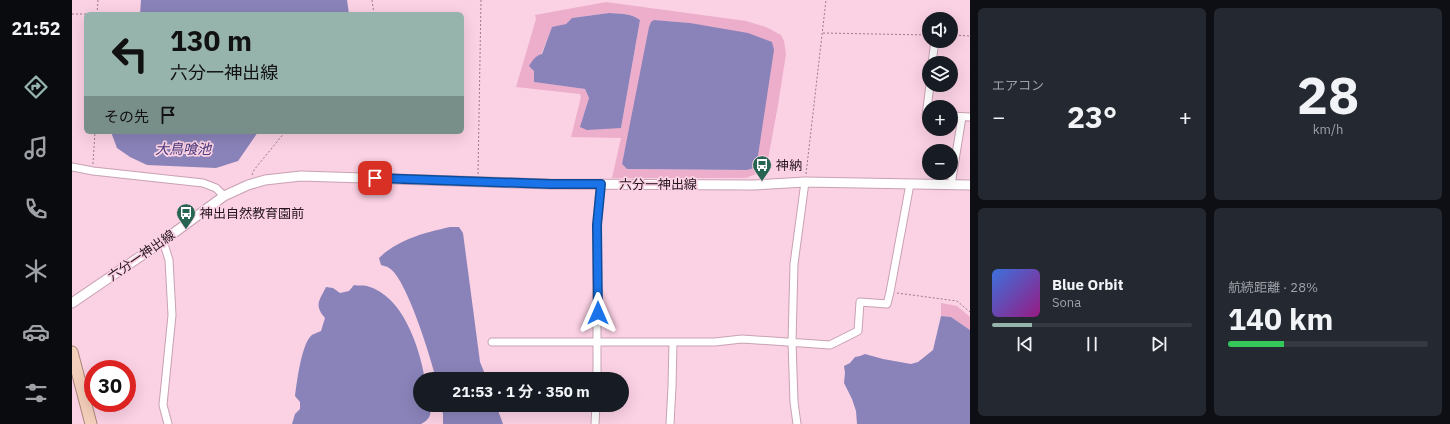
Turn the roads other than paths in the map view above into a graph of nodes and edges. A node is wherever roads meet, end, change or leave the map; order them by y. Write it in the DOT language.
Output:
graph roads {
  1 [pos="966,117"];
  2 [pos="72,166"];
  3 [pos="805,182"];
  4 [pos="601,184"];
  5 [pos="910,184"];
  6 [pos="951,184"];
  7 [pos="970,185"];
  8 [pos="224,196"];
  9 [pos="163,241"];
  10 [pos="72,303"];
  11 [pos="492,342"];
  12 [pos="598,342"];
  13 [pos="673,342"];
  14 [pos="792,342"];
  15 [pos="72,352"];
  16 [pos="597,372"];
  17 [pos="596,412"];
  18 [pos="91,424"];
  19 [pos="168,424"];
  20 [pos="595,424"];
  21 [pos="670,424"];
  22 [pos="797,424"];
  1 -- 6 [label="street"];
  2 -- 8 [label="street"];
  3 -- 4 [label="main road, 六分一神出線"];
  3 -- 5 [label="main road, 六分一神出線"];
  3 -- 14 [label="street"];
  4 -- 8 [label="main road, 六分一神出線"];
  4 -- 12 [label="street"];
  5 -- 6 [label="main road, 六分一神出線"];
  5 -- 14 [label="street"];
  6 -- 7 [label="main road, 六分一神出線"];
  8 -- 9 [label="main road, 六分一神出線"];
  9 -- 10 [label="main road, 六分一神出線"];
  9 -- 19 [label="street"];
  11 -- 12 [label="street"];
  12 -- 13 [label="street"];
  12 -- 16 [label="street"];
  13 -- 14 [label="street"];
  13 -- 21 [label="street"];
  14 -- 22 [label="street"];
  15 -- 18 [label="highway"];
  17 -- 20 [label="street"];
}
